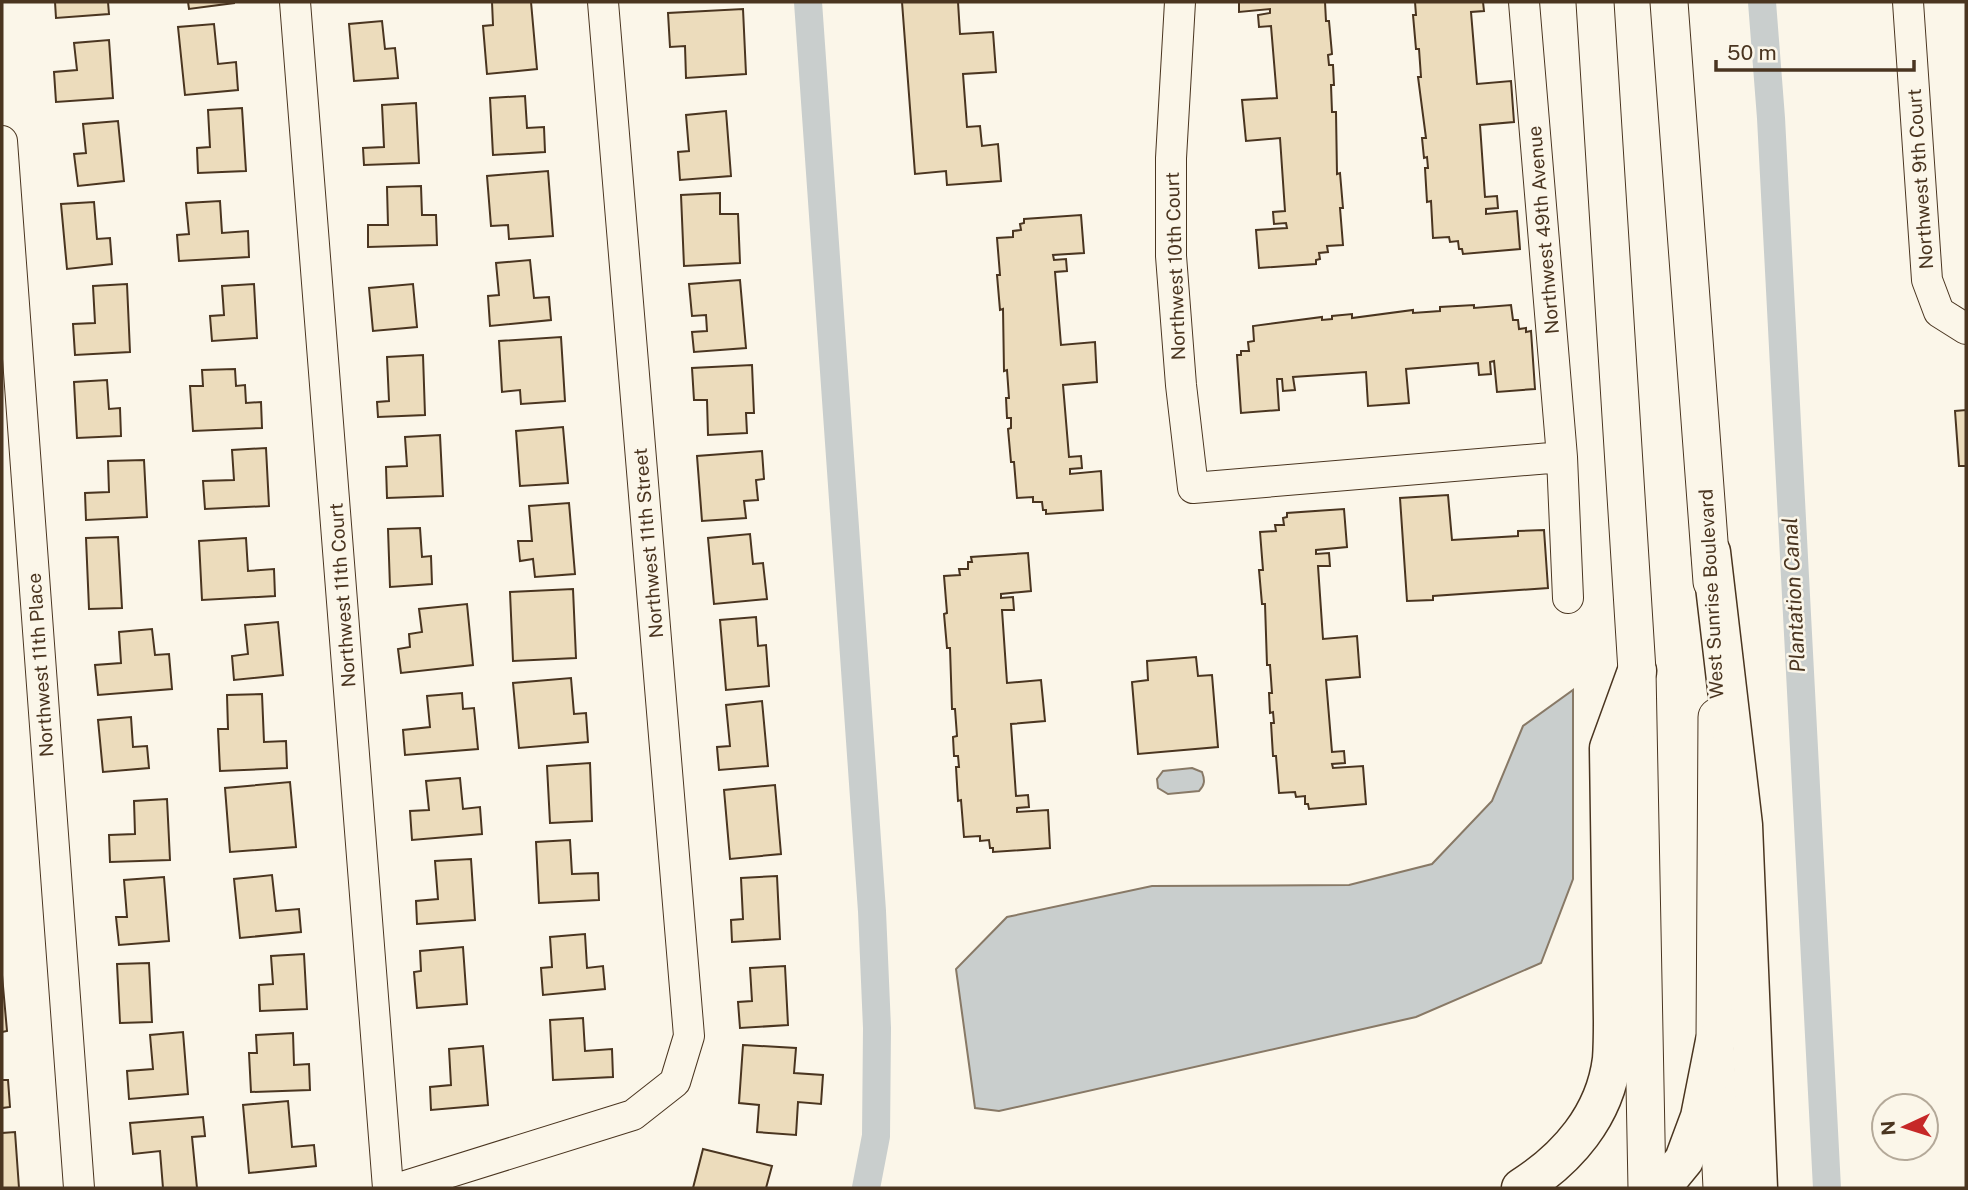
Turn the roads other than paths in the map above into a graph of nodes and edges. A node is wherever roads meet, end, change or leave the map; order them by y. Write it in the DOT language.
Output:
graph roads {
  1 [pos="295,2"];
  2 [pos="603,2"];
  3 [pos="1180,2"];
  4 [pos="1524,2"];
  5 [pos="1595,2"];
  6 [pos="1668,2"];
  7 [pos="1908,2"];
  8 [pos="2,141"];
  9 [pos="1966,329"];
  10 [pos="1562,457"];
  11 [pos="1711,552"];
  12 [pos="1568,598"];
  13 [pos="1637,671"];
  14 [pos="1715,1041"];
  15 [pos="79,1188"];
  16 [pos="388,1188"];
  17 [pos="399,1188"];
  18 [pos="1521,1188"];
  19 [pos="1647,1188"];
  20 [pos="1661,1188"];
  21 [pos="1722,1188"];
  22 [pos="1758,1188"];
  1 -- 16 [label="street, Northwest 11th Court"];
  2 -- 17 [label="street, Northwest 11th Street"];
  3 -- 10 [label="street, Northwest 10th Court"];
  4 -- 10 [label="street, Northwest 49th Avenue"];
  5 -- 13 [label="main road"];
  6 -- 11 [label="main road, West Sunrise Boulevard"];
  7 -- 9 [label="street, Northwest 9th Court"];
  8 -- 15 [label="street, Northwest 11th Place"];
  10 -- 12 [label="street, Northwest 49th Avenue"];
  11 -- 14 [label="main road, West Sunrise Boulevard"];
  11 -- 22 [label="highway"];
  13 -- 18 [label="highway"];
  13 -- 19 [label="main road"];
  14 -- 20 [label="highway"];
  14 -- 21 [label="main road, West Sunrise Boulevard"];
}
